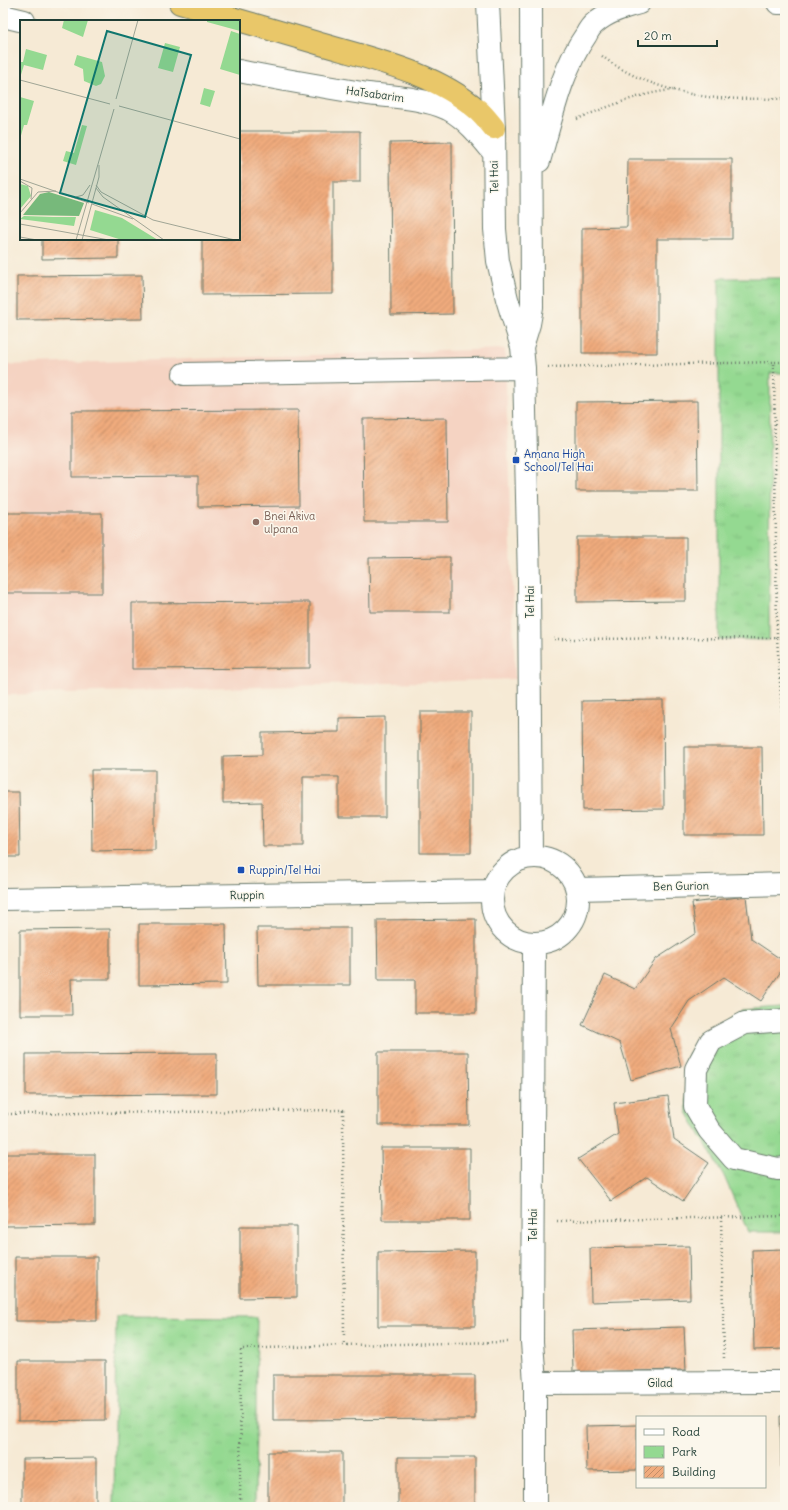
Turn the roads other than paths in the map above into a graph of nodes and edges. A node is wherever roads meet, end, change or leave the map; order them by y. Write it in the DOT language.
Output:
graph roads {
  1 [pos="180,3"];
  2 [pos="488,3"];
  3 [pos="531,3"];
  4 [pos="639,3"];
  5 [pos="778,3"];
  6 [pos="785,3"];
  7 [pos="3,16"];
  8 [pos="20,20"];
  9 [pos="239,20"];
  10 [pos="240,20"];
  11 [pos="240,71"];
  12 [pos="494,128"];
  13 [pos="494,154"];
  14 [pos="532,184"];
  15 [pos="522,347"];
  16 [pos="524,368"];
  17 [pos="184,374"];
  18 [pos="531,857"];
  19 [pos="785,884"];
  20 [pos="577,889"];
  21 [pos="492,891"];
  22 [pos="3,899"];
  23 [pos="534,944"];
  24 [pos="785,1020"];
  25 [pos="785,1168"];
  26 [pos="785,1382"];
  27 [pos="535,1383"];
  28 [pos="534,1507"];
  1 -- 9 [label="highway"];
  2 -- 12 [label="street, Tel Hai"];
  3 -- 14 [label="street, Tel Hai"];
  4 -- 14 [label="street"];
  5 -- 6 [label="street"];
  7 -- 8 [label="street"];
  10 -- 12 [label="highway"];
  11 -- 13 [label="street, HaTsabarim"];
  12 -- 13 [label="street, Tel Hai"];
  13 -- 15 [label="street, Tel Hai"];
  14 -- 15 [label="street, Tel Hai"];
  15 -- 16 [label="street, Tel Hai"];
  16 -- 17 [label="street"];
  16 -- 18 [label="street, Tel Hai"];
  18 -- 20 [label="street"];
  18 -- 21 [label="street"];
  19 -- 20 [label="street, Ben Gurion"];
  20 -- 23 [label="street"];
  21 -- 22 [label="street, Ruppin"];
  21 -- 23 [label="street"];
  23 -- 27 [label="street, Tel Hai"];
  24 -- 25 [label="street"];
  26 -- 27 [label="street, Gilad"];
  27 -- 28 [label="street, Tel Hai"];
}
